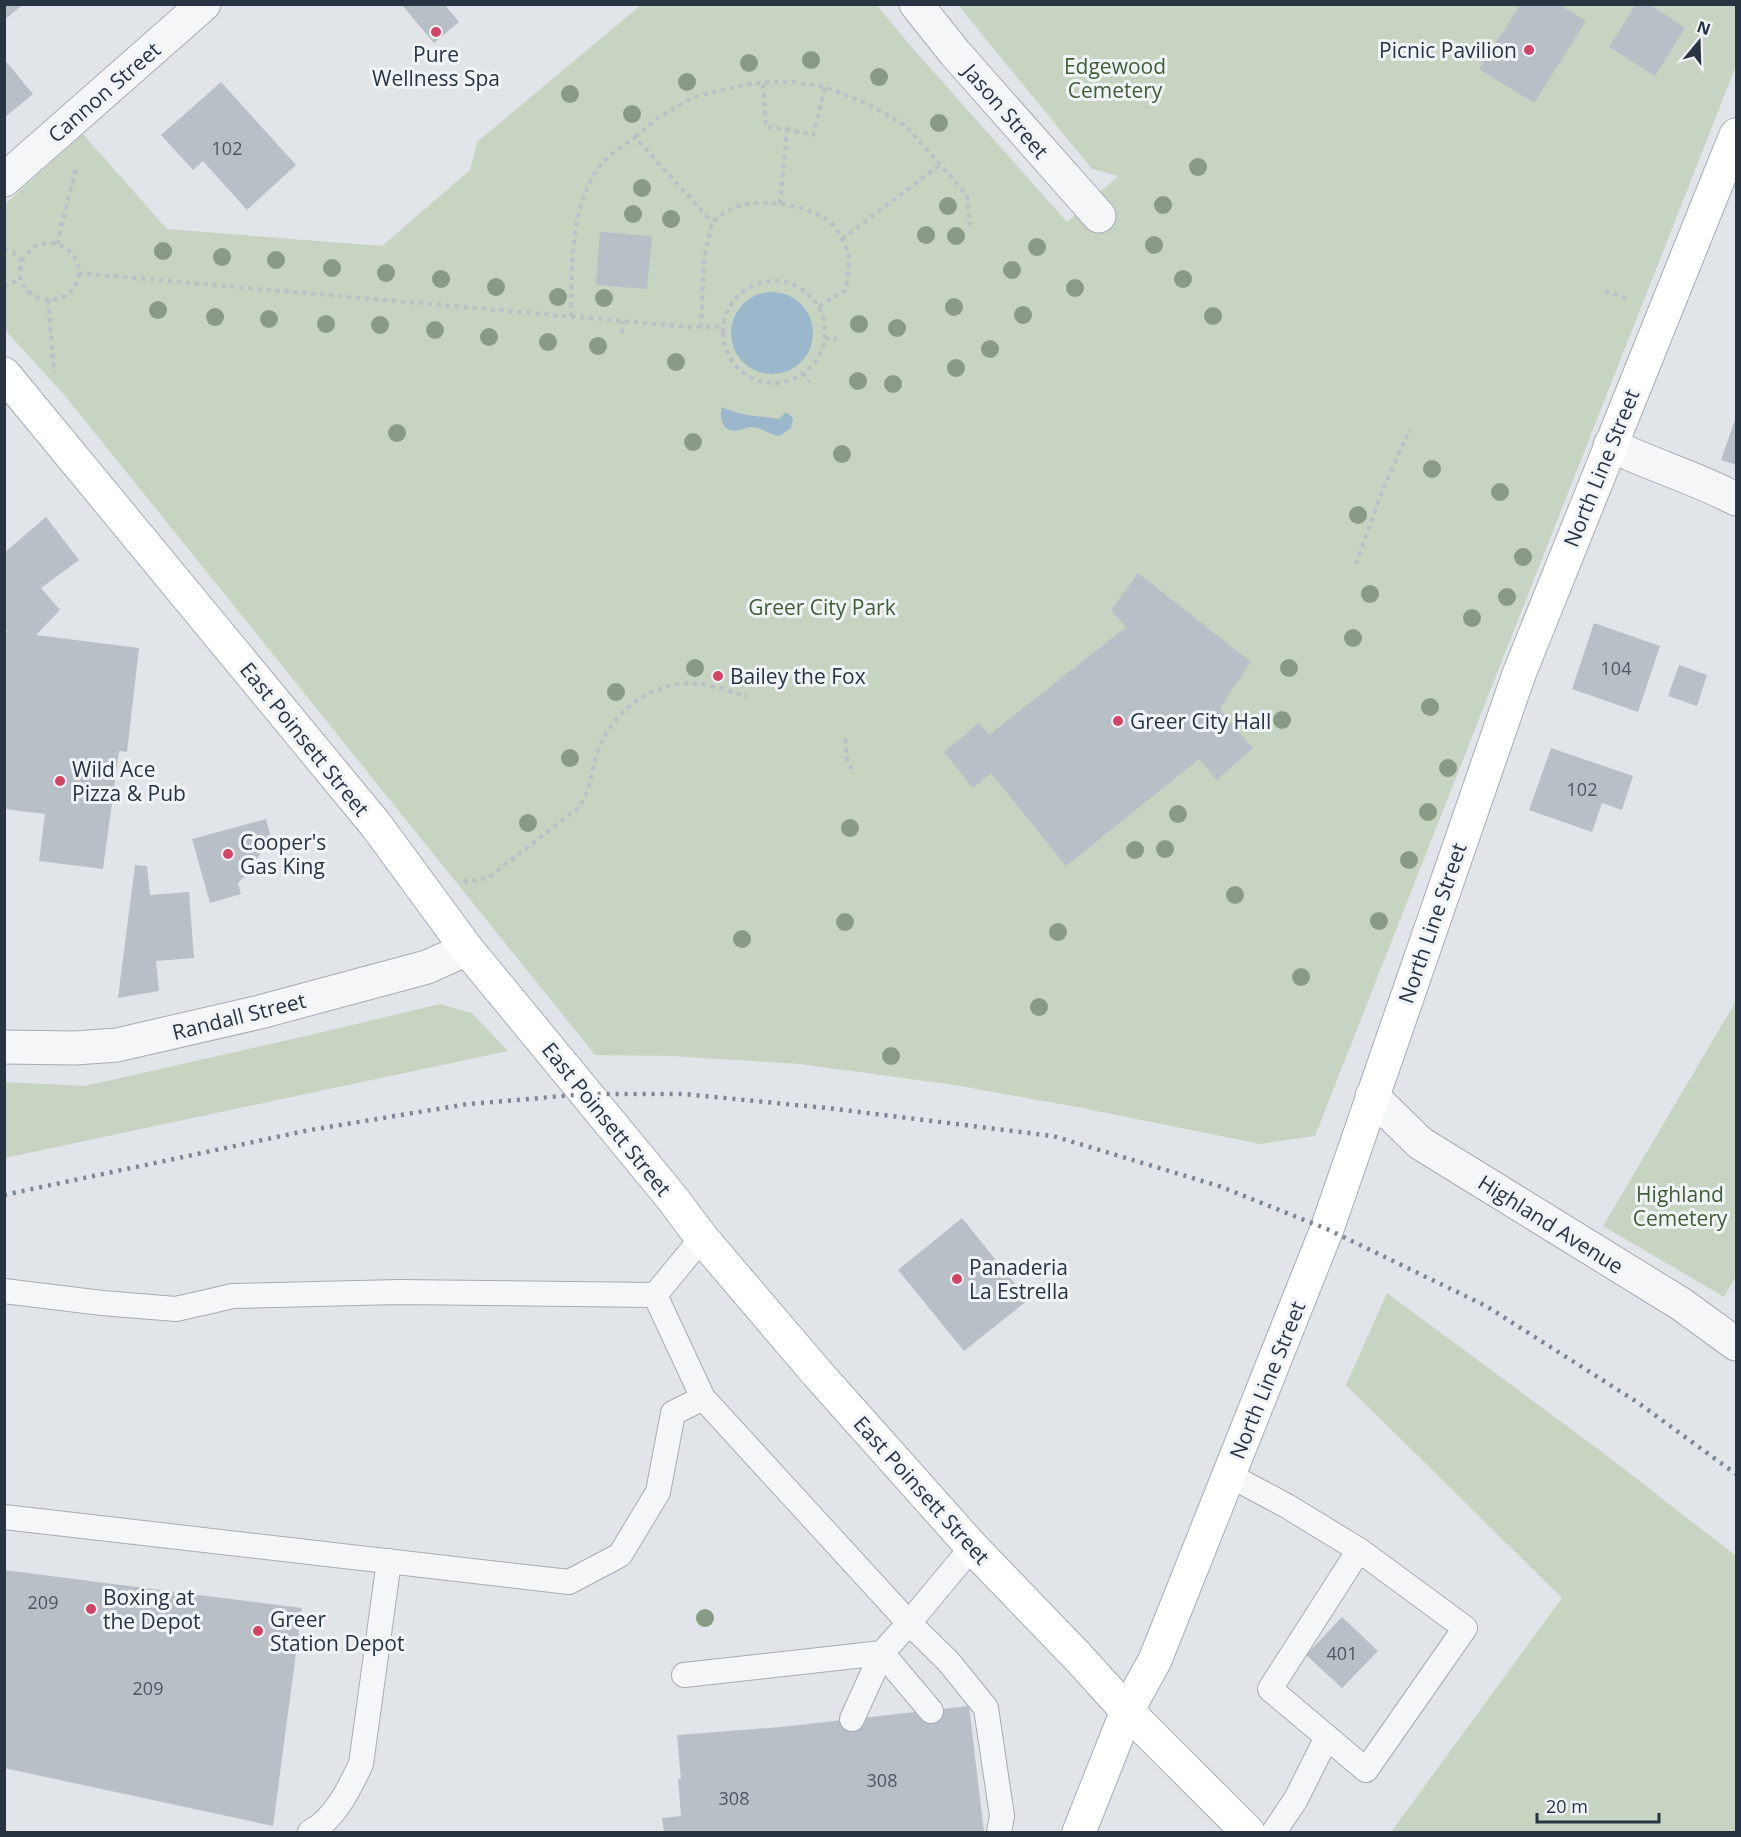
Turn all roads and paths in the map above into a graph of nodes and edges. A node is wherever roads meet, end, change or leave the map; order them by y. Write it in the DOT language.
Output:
graph roads {
  1 [pos="204,4"];
  2 [pos="916,4"];
  3 [pos="763,84"];
  4 [pos="825,87"];
  5 [pos="787,129"];
  6 [pos="1737,135"];
  7 [pos="634,138"];
  8 [pos="78,160"];
  9 [pos="940,165"];
  10 [pos="4,180"];
  11 [pos="780,204"];
  12 [pos="1099,216"];
  13 [pos="712,222"];
  14 [pos="970,227"];
  15 [pos="842,239"];
  16 [pos="57,244"];
  17 [pos="4,249"];
  18 [pos="21,261"];
  19 [pos="78,273"];
  20 [pos="20,275"];
  21 [pos="4,286"];
  22 [pos="1605,291"];
  23 [pos="48,300"];
  24 [pos="1637,302"];
  25 [pos="818,307"];
  26 [pos="571,316"];
  27 [pos="623,321"];
  28 [pos="701,327"];
  29 [pos="722,327"];
  30 [pos="622,333"];
  31 [pos="825,338"];
  32 [pos="837,339"];
  33 [pos="803,373"];
  34 [pos="4,374"];
  35 [pos="54,382"];
  36 [pos="810,382"];
  37 [pos="1410,429"];
  38 [pos="1610,445"];
  39 [pos="1737,499"];
  40 [pos="1356,564"];
  41 [pos="747,696"];
  42 [pos="845,740"];
  43 [pos="852,770"];
  44 [pos="458,876"];
  45 [pos="467,949"];
  46 [pos="4,1047"];
  47 [pos="1372,1096"];
  48 [pos="702,1239"];
  49 [pos="4,1291"];
  50 [pos="655,1295"];
  51 [pos="1737,1344"];
  52 [pos="703,1398"];
  53 [pos="1229,1475"];
  54 [pos="4,1517"];
  55 [pos="972,1547"];
  56 [pos="1359,1550"];
  57 [pos="389,1561"];
  58 [pos="909,1623"];
  59 [pos="882,1653"];
  60 [pos="684,1675"];
  61 [pos="931,1710"];
  62 [pos="1127,1711"];
  63 [pos="852,1719"];
  64 [pos="1327,1737"];
  65 [pos="310,1833"];
  66 [pos="999,1833"];
  67 [pos="1079,1833"];
  68 [pos="1248,1833"];
  69 [pos="1274,1833"];
  1 -- 10 [label="street, Cannon Street"];
  2 -- 12 [label="street, Jason Street"];
  3 -- 4 [label="path"];
  3 -- 5 [label="path"];
  3 -- 7 [label="path"];
  4 -- 5 [label="path"];
  4 -- 9 [label="path"];
  5 -- 11 [label="path"];
  6 -- 38 [label="main road, North Line Street"];
  7 -- 13 [label="path"];
  7 -- 26 [label="path"];
  8 -- 16 [label="path"];
  9 -- 14 [label="path"];
  9 -- 15 [label="path"];
  11 -- 13 [label="path"];
  11 -- 15 [label="path"];
  13 -- 28 [label="path"];
  15 -- 25 [label="path"];
  16 -- 18 [label="path"];
  16 -- 19 [label="path"];
  17 -- 18 [label="path"];
  18 -- 20 [label="path"];
  19 -- 23 [label="path"];
  19 -- 26 [label="path"];
  20 -- 21 [label="path"];
  20 -- 23 [label="path"];
  22 -- 24 [label="path"];
  23 -- 35 [label="path"];
  25 -- 29 [label="path"];
  25 -- 31 [label="path"];
  26 -- 27 [label="path"];
  27 -- 28 [label="path"];
  27 -- 30 [label="path"];
  28 -- 29 [label="path"];
  29 -- 33 [label="path"];
  31 -- 32 [label="path"];
  31 -- 33 [label="path"];
  33 -- 36 [label="path"];
  34 -- 45 [label="main road, East Poinsett Street"];
  37 -- 40 [label="path"];
  38 -- 39 [label="street"];
  38 -- 47 [label="main road, North Line Street"];
  41 -- 44 [label="path"];
  42 -- 43 [label="path"];
  45 -- 46 [label="street, Randall Street"];
  45 -- 48 [label="main road, East Poinsett Street"];
  47 -- 51 [label="street, Highland Avenue"];
  47 -- 53 [label="main road, North Line Street"];
  48 -- 50 [label="lane"];
  48 -- 55 [label="main road, East Poinsett Street"];
  49 -- 50 [label="lane"];
  50 -- 52 [label="lane"];
  52 -- 57 [label="lane"];
  52 -- 58 [label="lane"];
  53 -- 56 [label="lane"];
  53 -- 62 [label="main road, North Line Street"];
  54 -- 57 [label="lane"];
  55 -- 58 [label="lane"];
  55 -- 62 [label="main road, East Poinsett Street"];
  56 -- 64 [label="lane"];
  56 -- 64 [label="lane"];
  57 -- 65 [label="lane"];
  58 -- 59 [label="lane"];
  58 -- 66 [label="lane"];
  59 -- 60 [label="lane"];
  59 -- 61 [label="lane"];
  59 -- 63 [label="lane"];
  62 -- 67 [label="main road, North Line Street"];
  62 -- 68 [label="main road, East Poinsett Street"];
  64 -- 69 [label="lane"];
}
